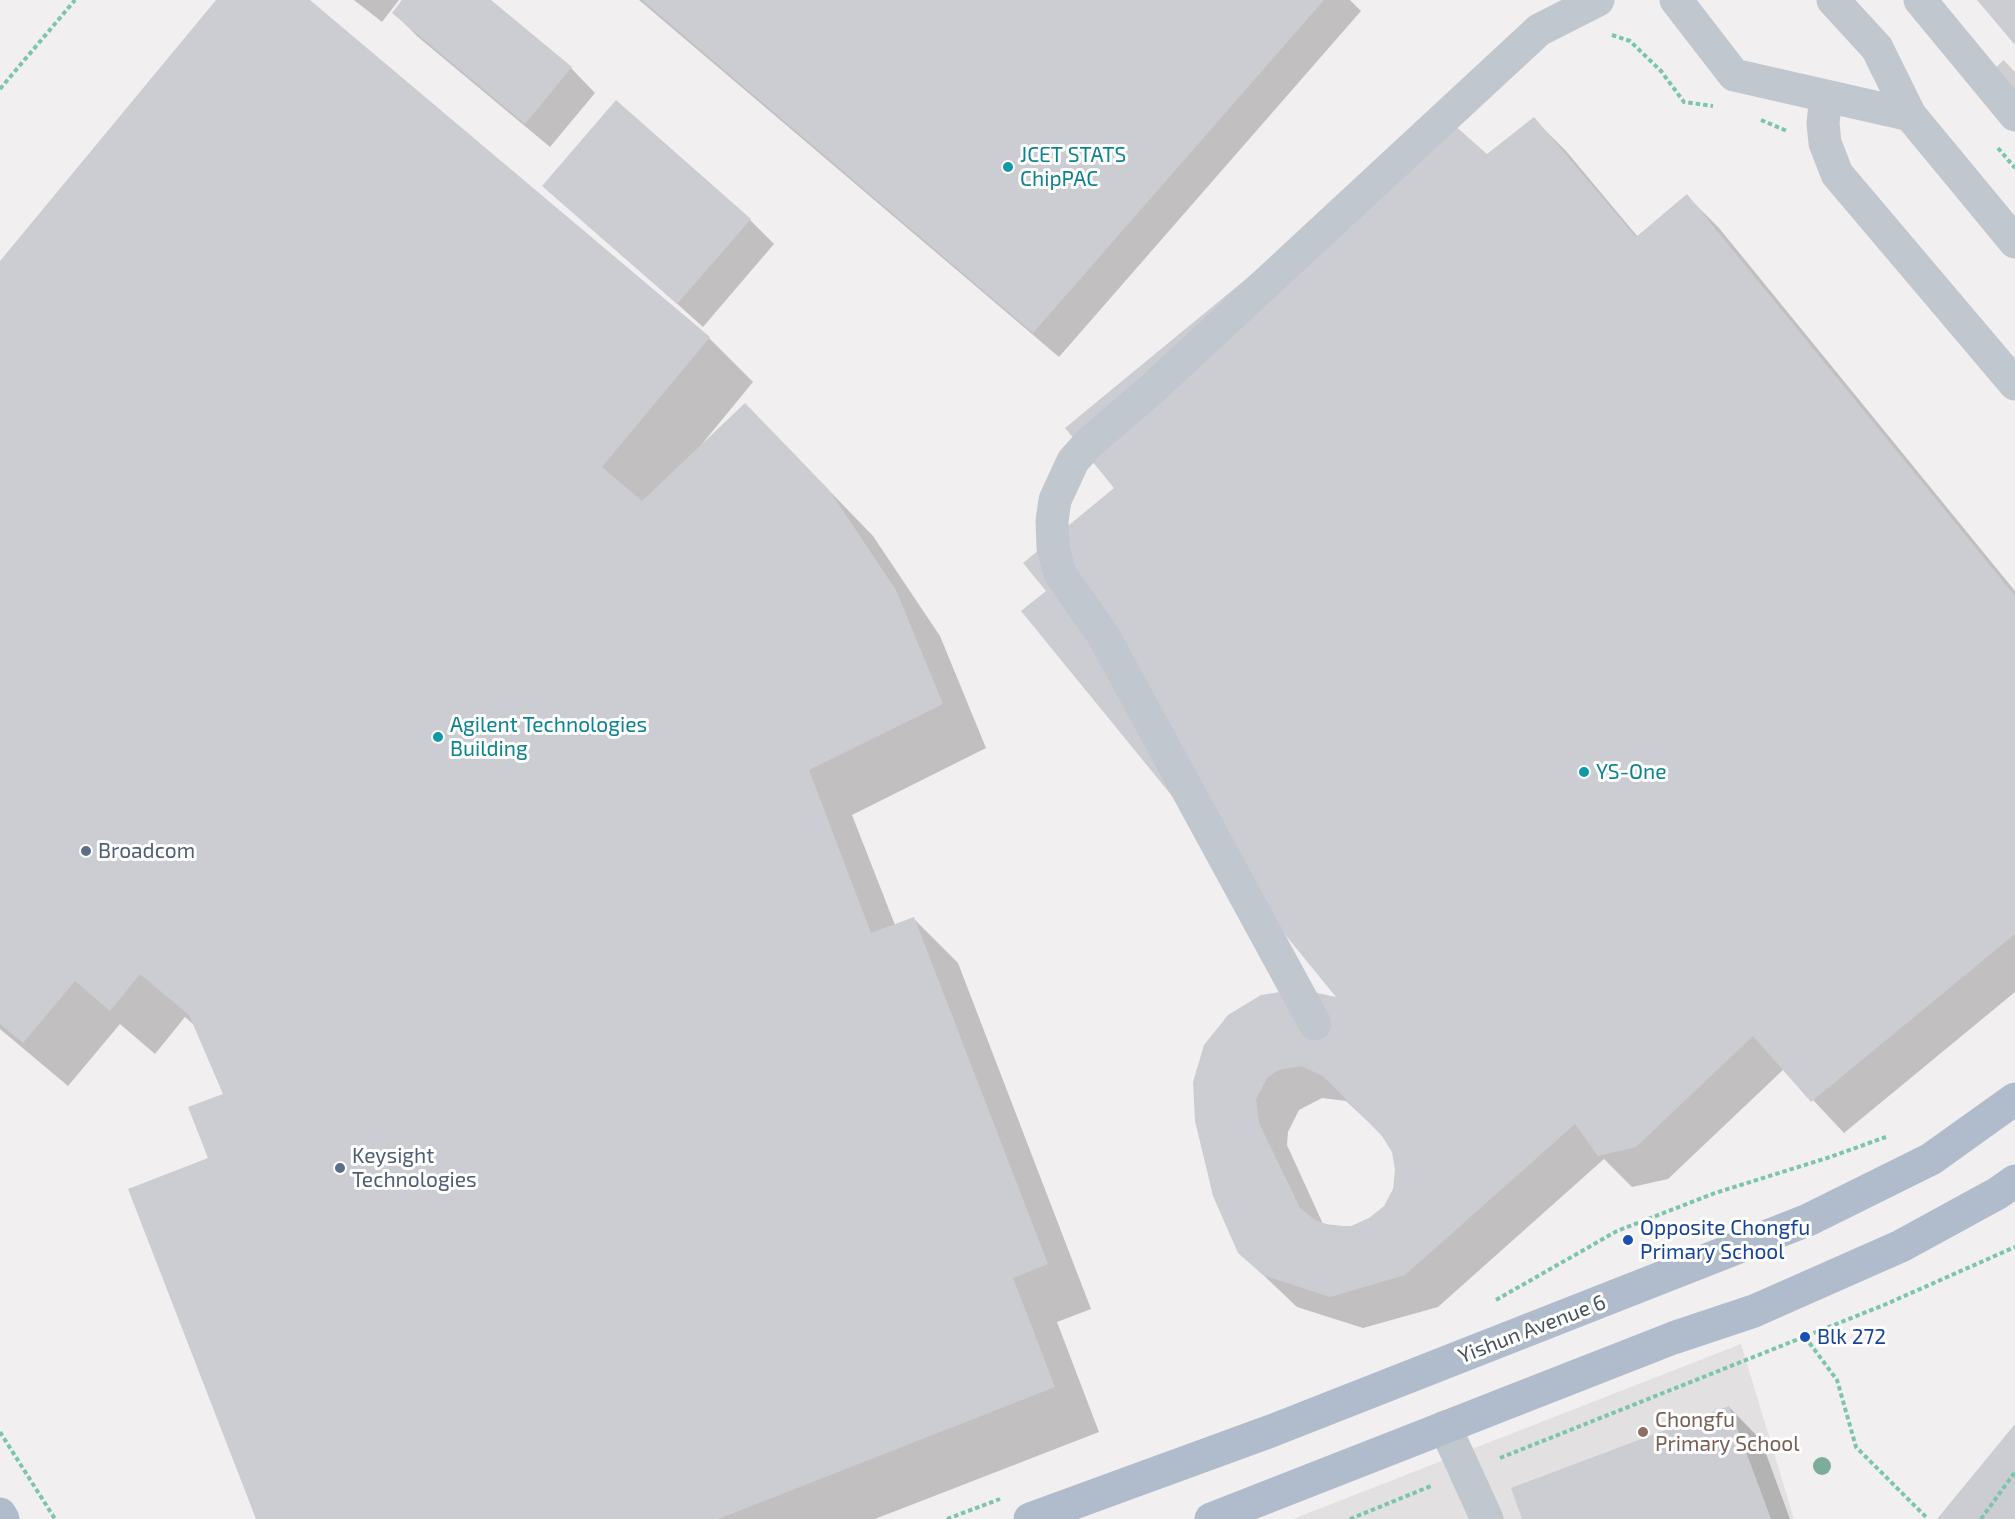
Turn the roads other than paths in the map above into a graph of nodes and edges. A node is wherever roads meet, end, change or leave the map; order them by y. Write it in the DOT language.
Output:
graph roads {
  1 [pos="1598,0"];
  2 [pos="1676,0"];
  3 [pos="1833,0"];
  4 [pos="1920,0"];
  5 [pos="1826,96"];
  6 [pos="1910,115"];
  7 [pos="2015,115"];
  8 [pos="2015,242"];
  9 [pos="2015,384"];
  10 [pos="1315,1024"];
  11 [pos="2015,1099"];
  12 [pos="2015,1181"];
  13 [pos="1445,1427"];
  14 [pos="0,1514"];
  15 [pos="3,1519"];
  16 [pos="1030,1519"];
  17 [pos="1211,1519"];
  18 [pos="1487,1519"];
  1 -- 10 [label="street"];
  2 -- 5 [label="street"];
  3 -- 6 [label="street"];
  4 -- 7 [label="street"];
  5 -- 6 [label="street"];
  5 -- 9 [label="street"];
  6 -- 8 [label="street"];
  11 -- 16 [label="main road, Yishun Avenue 6"];
  12 -- 13 [label="main road"];
  13 -- 17 [label="main road"];
  13 -- 18 [label="street"];
  14 -- 15 [label="main road"];
}
